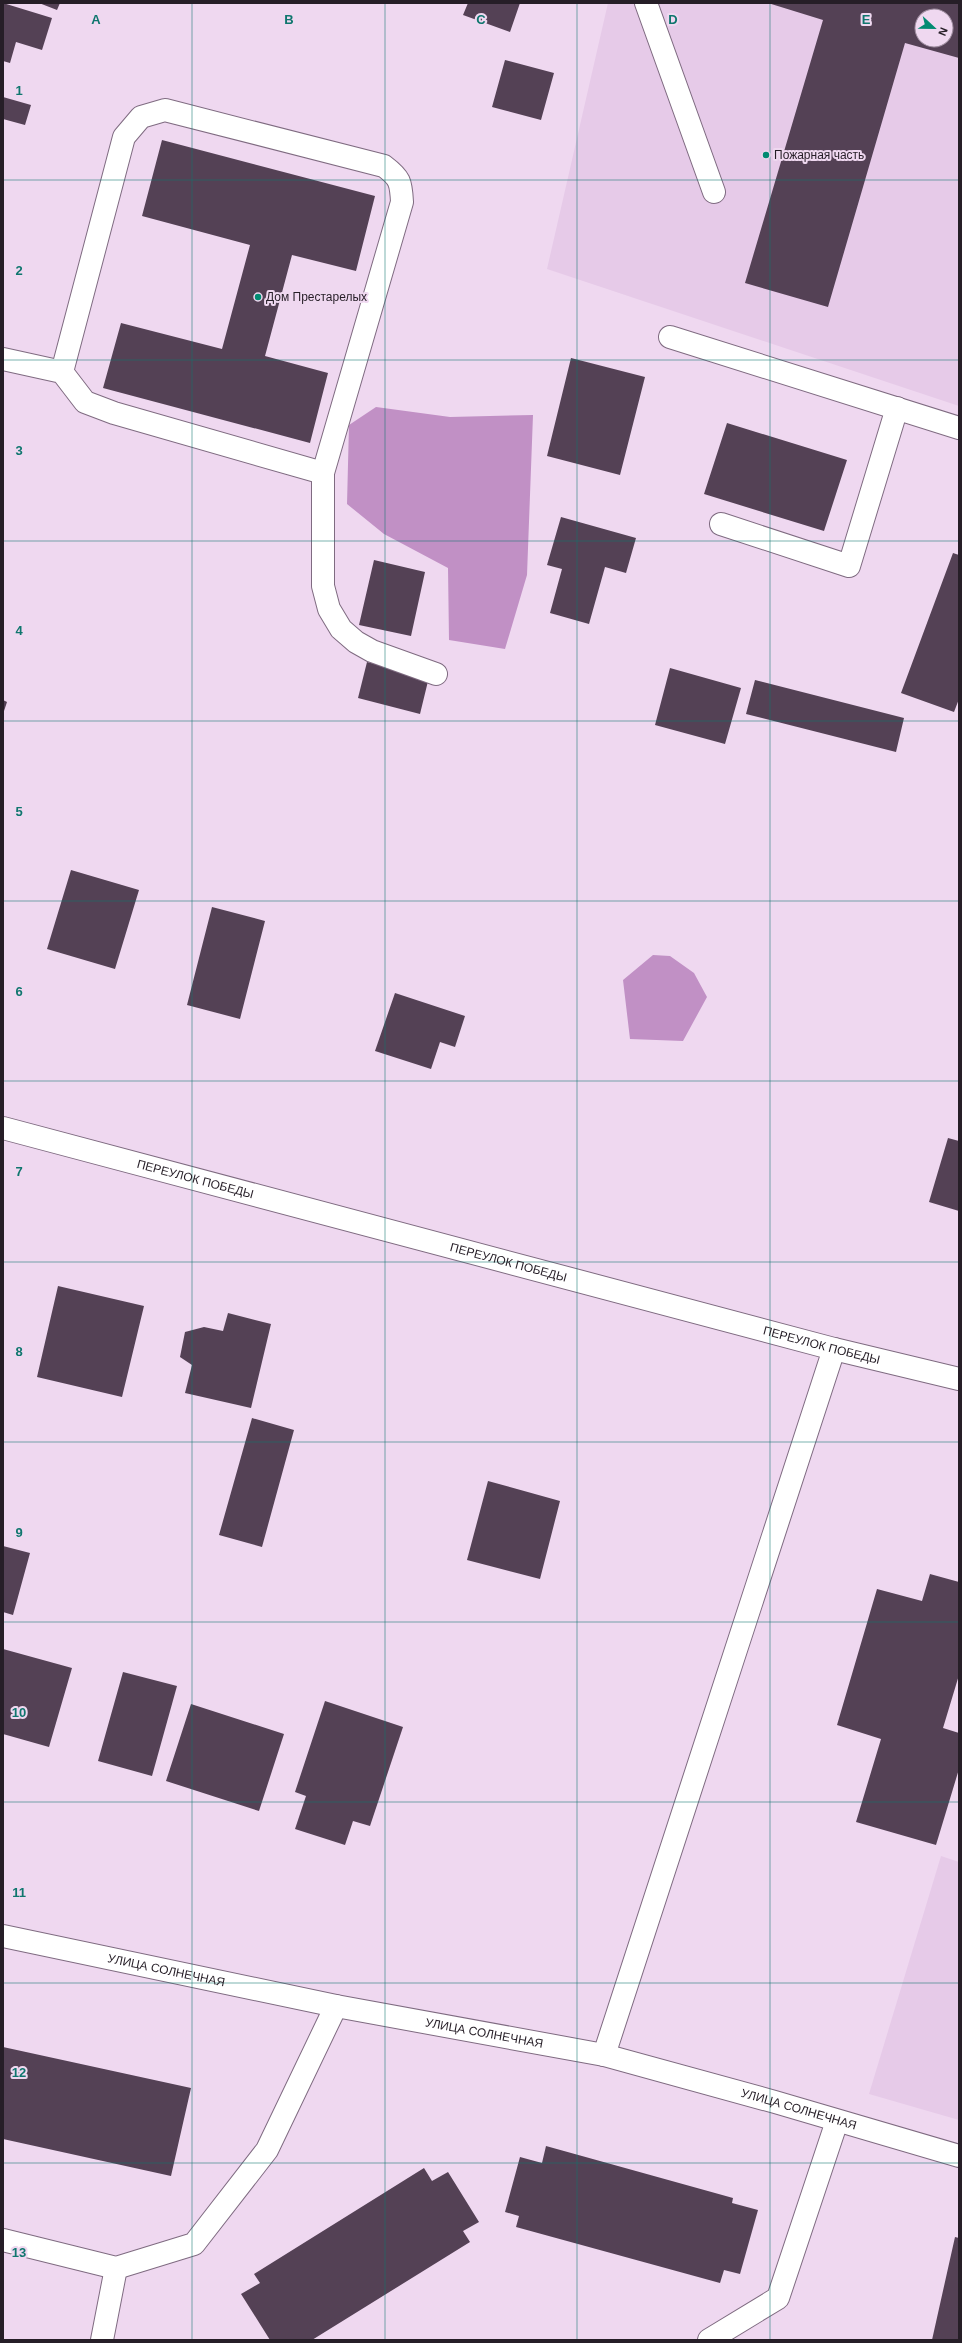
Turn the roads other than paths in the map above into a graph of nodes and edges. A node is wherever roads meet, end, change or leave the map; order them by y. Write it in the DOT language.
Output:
graph roads {
  1 [pos="646,3"];
  2 [pos="714,192"];
  3 [pos="670,337"];
  4 [pos="3,359"];
  5 [pos="62,372"];
  6 [pos="897,408"];
  7 [pos="959,428"];
  8 [pos="323,473"];
  9 [pos="721,524"];
  10 [pos="436,674"];
  11 [pos="3,1128"];
  12 [pos="834,1349"];
  13 [pos="959,1379"];
  14 [pos="3,1936"];
  15 [pos="336,2006"];
  16 [pos="604,2055"];
  17 [pos="837,2121"];
  18 [pos="959,2156"];
  19 [pos="3,2240"];
  20 [pos="116,2268"];
  21 [pos="102,2340"];
  22 [pos="709,2340"];
  1 -- 2 [label="street"];
  3 -- 6 [label="street"];
  4 -- 5 [label="street"];
  5 -- 8 [label="street"];
  5 -- 8 [label="street"];
  6 -- 7 [label="street"];
  6 -- 9 [label="street"];
  8 -- 10 [label="street"];
  11 -- 12 [label="street, ПЕРЕУЛОК ПОБЕДЫ"];
  12 -- 13 [label="street, ПЕРЕУЛОК ПОБЕДЫ"];
  12 -- 16 [label="street"];
  14 -- 15 [label="street, УЛИЦА СОЛНЕЧНАЯ"];
  15 -- 16 [label="street, УЛИЦА СОЛНЕЧНАЯ"];
  15 -- 20 [label="street"];
  16 -- 17 [label="street, УЛИЦА СОЛНЕЧНАЯ"];
  17 -- 18 [label="street, УЛИЦА СОЛНЕЧНАЯ"];
  17 -- 22 [label="street"];
  19 -- 20 [label="street"];
  20 -- 21 [label="street"];
}
